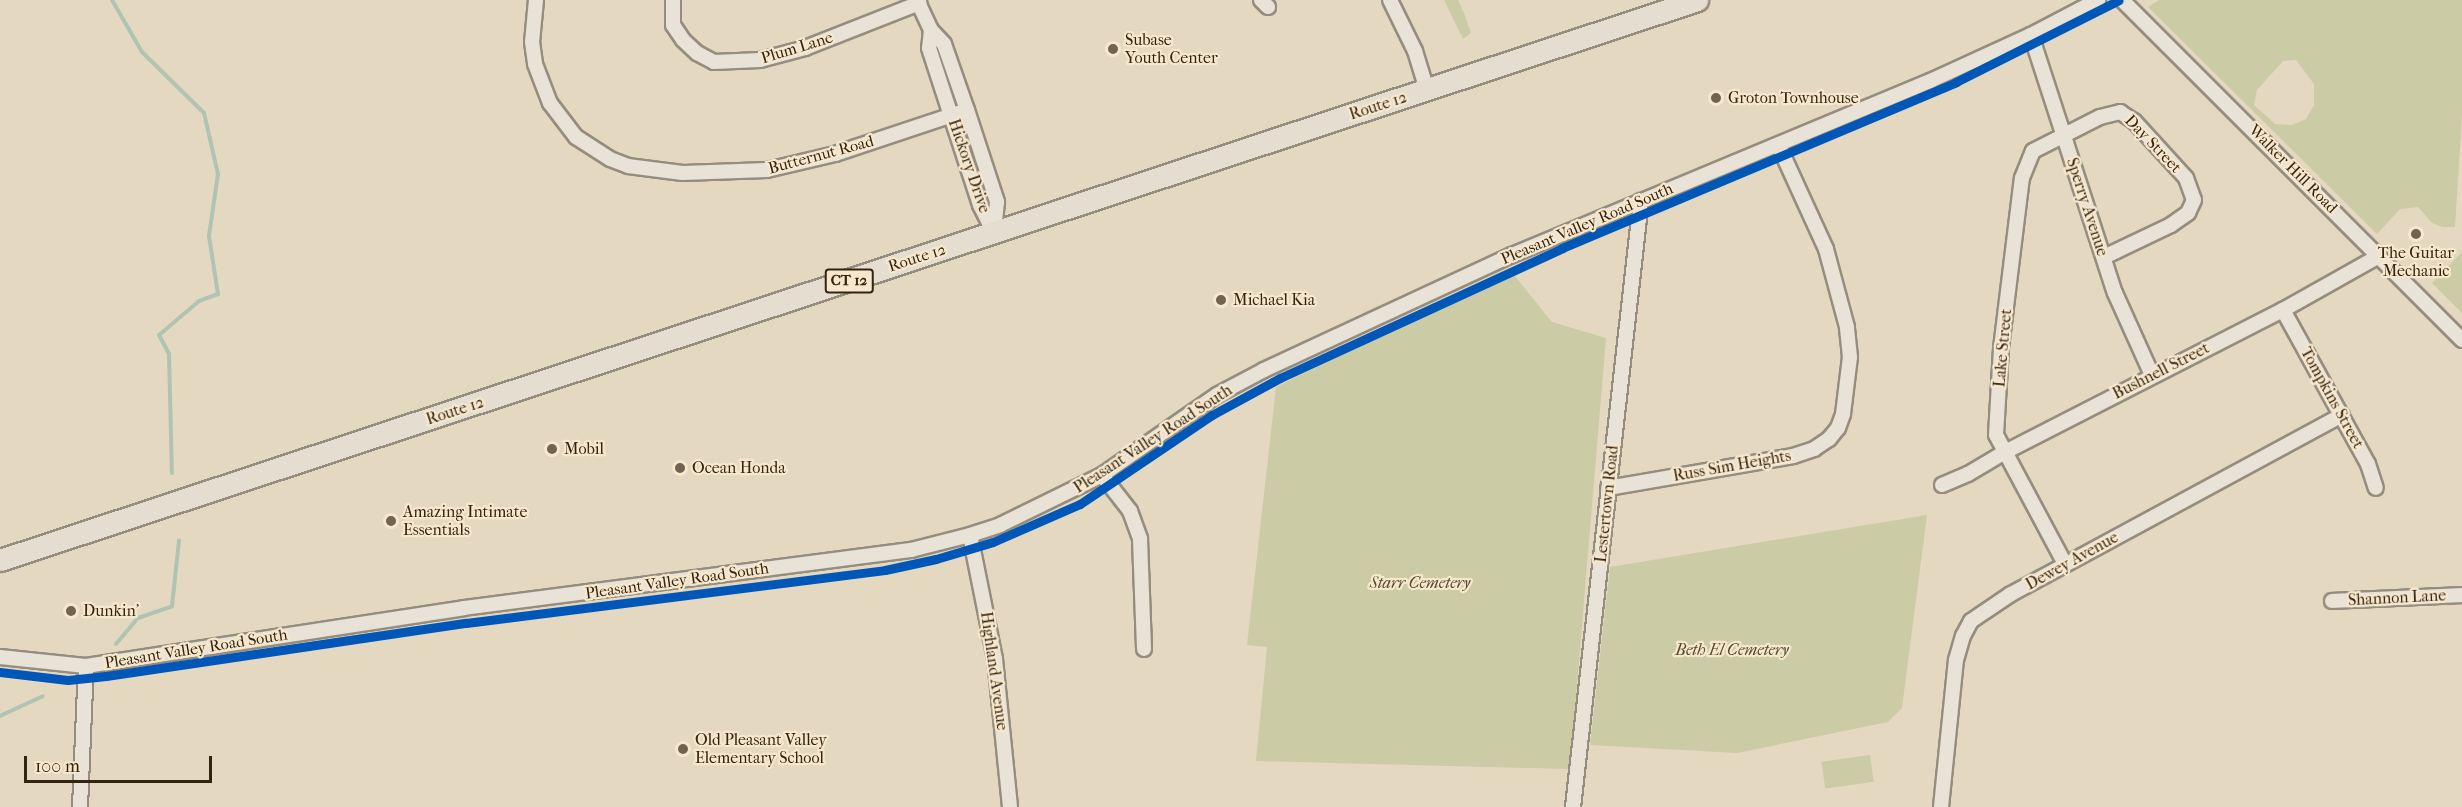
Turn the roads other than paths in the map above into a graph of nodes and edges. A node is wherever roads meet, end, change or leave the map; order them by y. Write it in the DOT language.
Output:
graph roads {
  1 [pos="536,0"];
  2 [pos="673,0"];
  3 [pos="1390,0"];
  4 [pos="1696,0"];
  5 [pos="2098,0"];
  6 [pos="2125,1"];
  7 [pos="918,2"];
  8 [pos="931,30"];
  9 [pos="2031,35"];
  10 [pos="1427,90"];
  11 [pos="968,110"];
  12 [pos="951,116"];
  13 [pos="2064,135"];
  14 [pos="1778,144"];
  15 [pos="1641,201"];
  16 [pos="994,232"];
  17 [pos="2379,255"];
  18 [pos="2104,256"];
  19 [pos="2283,310"];
  20 [pos="2462,340"];
  21 [pos="2152,375"];
  22 [pos="2342,415"];
  23 [pos="2005,452"];
  24 [pos="1101,476"];
  25 [pos="1942,485"];
  26 [pos="1608,488"];
  27 [pos="2376,488"];
  28 [pos="970,535"];
  29 [pos="0,560"];
  30 [pos="2065,564"];
  31 [pos="2462,595"];
  32 [pos="2332,601"];
  33 [pos="1144,649"];
  34 [pos="0,657"];
  35 [pos="86,666"];
  36 [pos="80,807"];
  37 [pos="1010,807"];
  38 [pos="1573,807"];
  39 [pos="1941,807"];
  1 -- 12 [label="street, Butternut Road"];
  2 -- 7 [label="street, Plum Lane"];
  3 -- 10 [label="street"];
  4 -- 10 [label="highway, Route 12 / CT 12"];
  5 -- 9 [label="street, Pleasant Valley Road South"];
  6 -- 17 [label="street, Walker Hill Road"];
  7 -- 8 [label="street, Hickory Drive"];
  8 -- 11 [label="street, Hickory Drive"];
  8 -- 12 [label="street, Hickory Drive"];
  9 -- 13 [label="street, Sperry Avenue"];
  9 -- 14 [label="street, Pleasant Valley Road South"];
  10 -- 16 [label="highway, Route 12 / CT 12"];
  11 -- 12 [label="street, Butternut Road"];
  11 -- 16 [label="street, Hickory Drive"];
  12 -- 16 [label="street, Hickory Drive"];
  13 -- 18 [label="street, Sperry Avenue"];
  13 -- 18 [label="street, Day Street"];
  13 -- 23 [label="street, Lake Street"];
  14 -- 15 [label="street, Pleasant Valley Road South"];
  14 -- 26 [label="street, Russ Sim Heights"];
  15 -- 24 [label="street, Pleasant Valley Road South"];
  15 -- 26 [label="street, Lestertown Road"];
  16 -- 29 [label="highway, Route 12 / CT 12"];
  17 -- 19 [label="street, Bushnell Street"];
  17 -- 20 [label="street, Walker Hill Road"];
  18 -- 21 [label="street, Sperry Avenue"];
  19 -- 21 [label="street, Bushnell Street"];
  19 -- 22 [label="street, Tompkins Street"];
  21 -- 23 [label="street, Bushnell Street"];
  22 -- 27 [label="street, Tompkins Street"];
  22 -- 30 [label="street, Dewey Avenue"];
  23 -- 25 [label="street, Bushnell Street"];
  23 -- 30 [label="street, Lake Street"];
  24 -- 28 [label="street, Pleasant Valley Road South"];
  24 -- 33 [label="street"];
  26 -- 38 [label="street, Lestertown Road"];
  28 -- 35 [label="street, Pleasant Valley Road South"];
  28 -- 37 [label="street, Highland Avenue"];
  30 -- 39 [label="street, Dewey Avenue"];
  31 -- 32 [label="street, Shannon Lane"];
  34 -- 35 [label="street, Pleasant Valley Road South"];
  35 -- 36 [label="street"];
}
